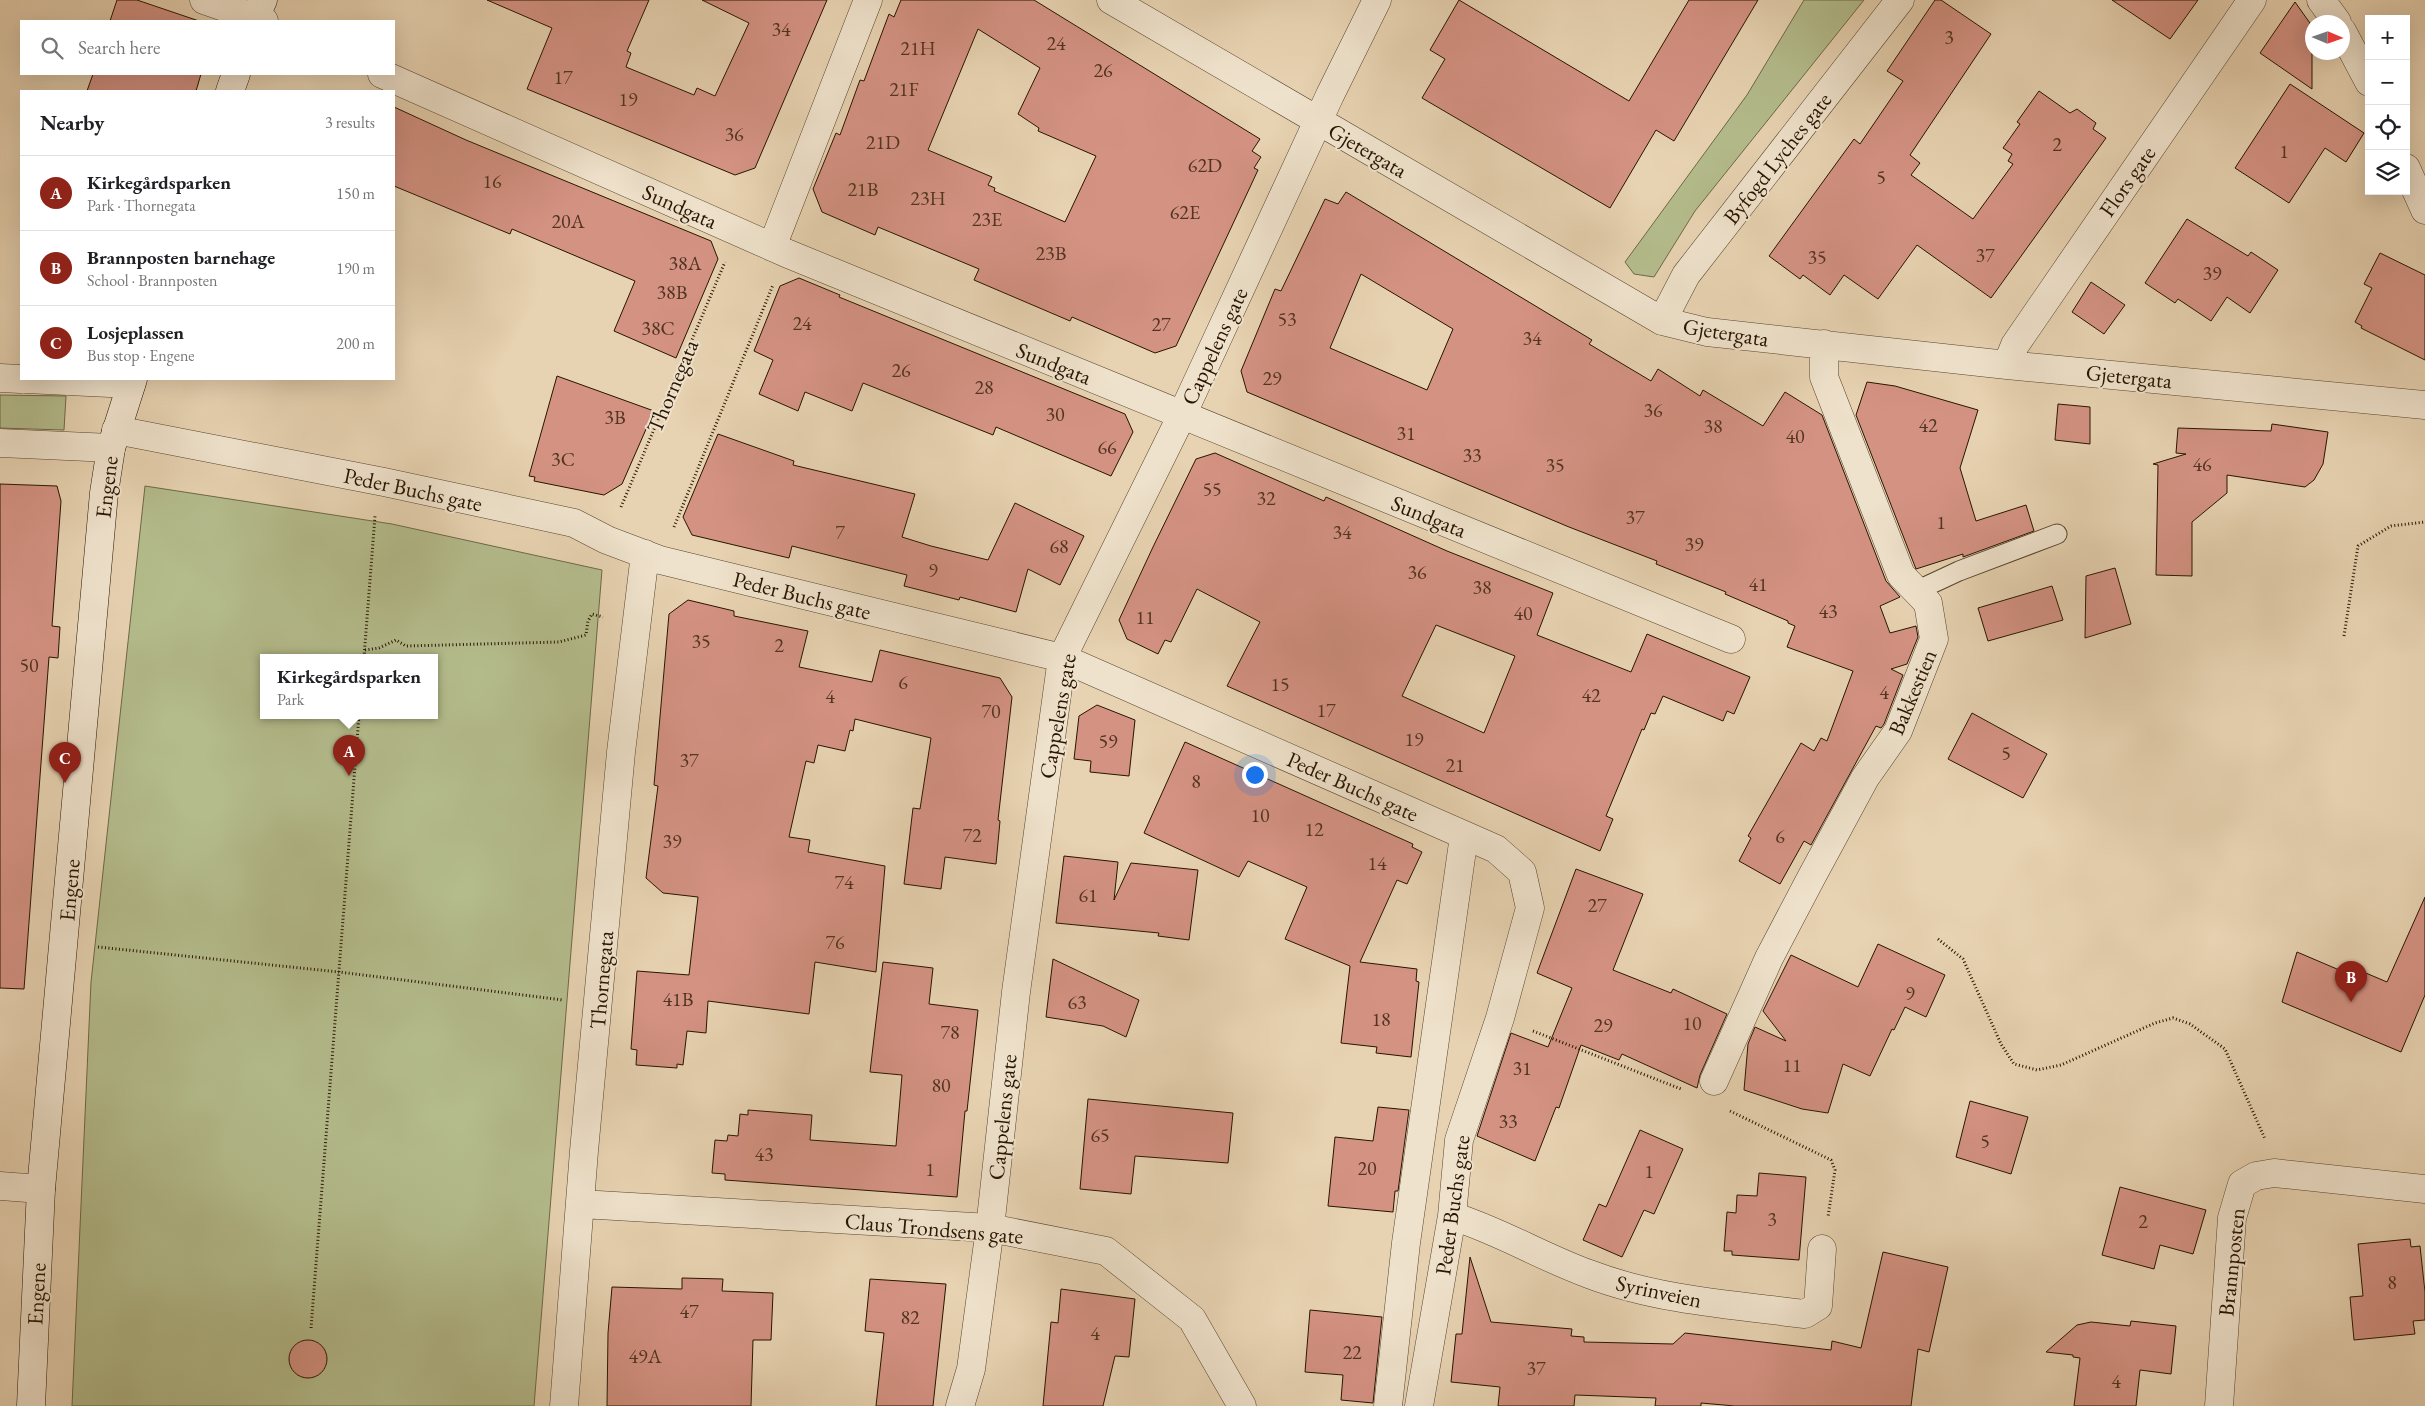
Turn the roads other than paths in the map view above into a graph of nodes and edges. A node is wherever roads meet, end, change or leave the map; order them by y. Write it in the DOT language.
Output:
graph roads {
  1 [pos="204,0"];
  2 [pos="868,0"];
  3 [pos="1112,0"];
  4 [pos="1377,0"];
  5 [pos="1900,0"];
  6 [pos="2252,0"];
  7 [pos="2321,0"];
  8 [pos="259,15"];
  9 [pos="2332,15"];
  10 [pos="2350,45"];
  11 [pos="2365,74"];
  12 [pos="236,75"];
  13 [pos="384,75"];
  14 [pos="230,90"];
  15 [pos="1319,121"];
  16 [pos="2410,177"];
  17 [pos="2425,210"];
  18 [pos="779,250"];
  19 [pos="1662,321"];
  20 [pos="1824,344"];
  21 [pos="2006,365"];
  22 [pos="0,378"];
  23 [pos="20,378"];
  24 [pos="79,380"];
  25 [pos="132,381"];
  26 [pos="2425,405"];
  27 [pos="1182,415"];
  28 [pos="114,439"];
  29 [pos="0,443"];
  30 [pos="2057,534"];
  31 [pos="652,557"];
  32 [pos="1916,590"];
  33 [pos="1731,638"];
  34 [pos="1062,658"];
  35 [pos="1464,836"];
  36 [pos="1708,1089"];
  37 [pos="0,1186"];
  38 [pos="41,1189"];
  39 [pos="2425,1189"];
  40 [pos="580,1204"];
  41 [pos="1452,1216"];
  42 [pos="990,1228"];
  43 [pos="1822,1249"];
  44 [pos="31,1406"];
  45 [pos="564,1406"];
  46 [pos="960,1406"];
  47 [pos="1242,1406"];
  48 [pos="1388,1406"];
  49 [pos="1419,1406"];
  50 [pos="2220,1406"];
  1 -- 8 [label="street"];
  2 -- 18 [label="street"];
  3 -- 15 [label="street, Gjetergata"];
  4 -- 15 [label="street, Cappelens gate"];
  5 -- 19 [label="street, Byfogd Lyches gate"];
  6 -- 21 [label="street, Flors gate"];
  7 -- 9 [label="street"];
  10 -- 11 [label="street"];
  12 -- 14 [label="street"];
  13 -- 18 [label="street, Sundgata"];
  15 -- 19 [label="street, Gjetergata"];
  15 -- 27 [label="street, Cappelens gate"];
  16 -- 17 [label="street"];
  18 -- 27 [label="street, Sundgata"];
  19 -- 20 [label="street, Gjetergata"];
  20 -- 21 [label="street, Gjetergata"];
  20 -- 32 [label="street, Bakkestien"];
  21 -- 26 [label="street, Gjetergata"];
  22 -- 23 [label="street"];
  24 -- 25 [label="street"];
  25 -- 28 [label="street, Engene"];
  27 -- 33 [label="street, Sundgata"];
  27 -- 34 [label="street, Cappelens gate"];
  28 -- 29 [label="street, Peder Buchs gate"];
  28 -- 31 [label="street, Peder Buchs gate"];
  28 -- 38 [label="street, Engene"];
  30 -- 32 [label="lane"];
  31 -- 34 [label="street, Peder Buchs gate"];
  31 -- 40 [label="street, Thornegata"];
  32 -- 36 [label="street, Bakkestien"];
  34 -- 35 [label="street, Peder Buchs gate"];
  34 -- 42 [label="street, Cappelens gate"];
  35 -- 41 [label="street, Peder Buchs gate"];
  35 -- 48 [label="street, Peder Buchs gate"];
  37 -- 38 [label="street"];
  38 -- 44 [label="street, Engene"];
  39 -- 50 [label="street, Brannposten"];
  40 -- 42 [label="street, Claus Trondsens gate"];
  40 -- 45 [label="street, Thornegata"];
  41 -- 43 [label="street, Syrinveien"];
  41 -- 49 [label="street, Peder Buchs gate"];
  42 -- 46 [label="street, Cappelens gate"];
  42 -- 47 [label="street, Claus Trondsens gate"];
}
